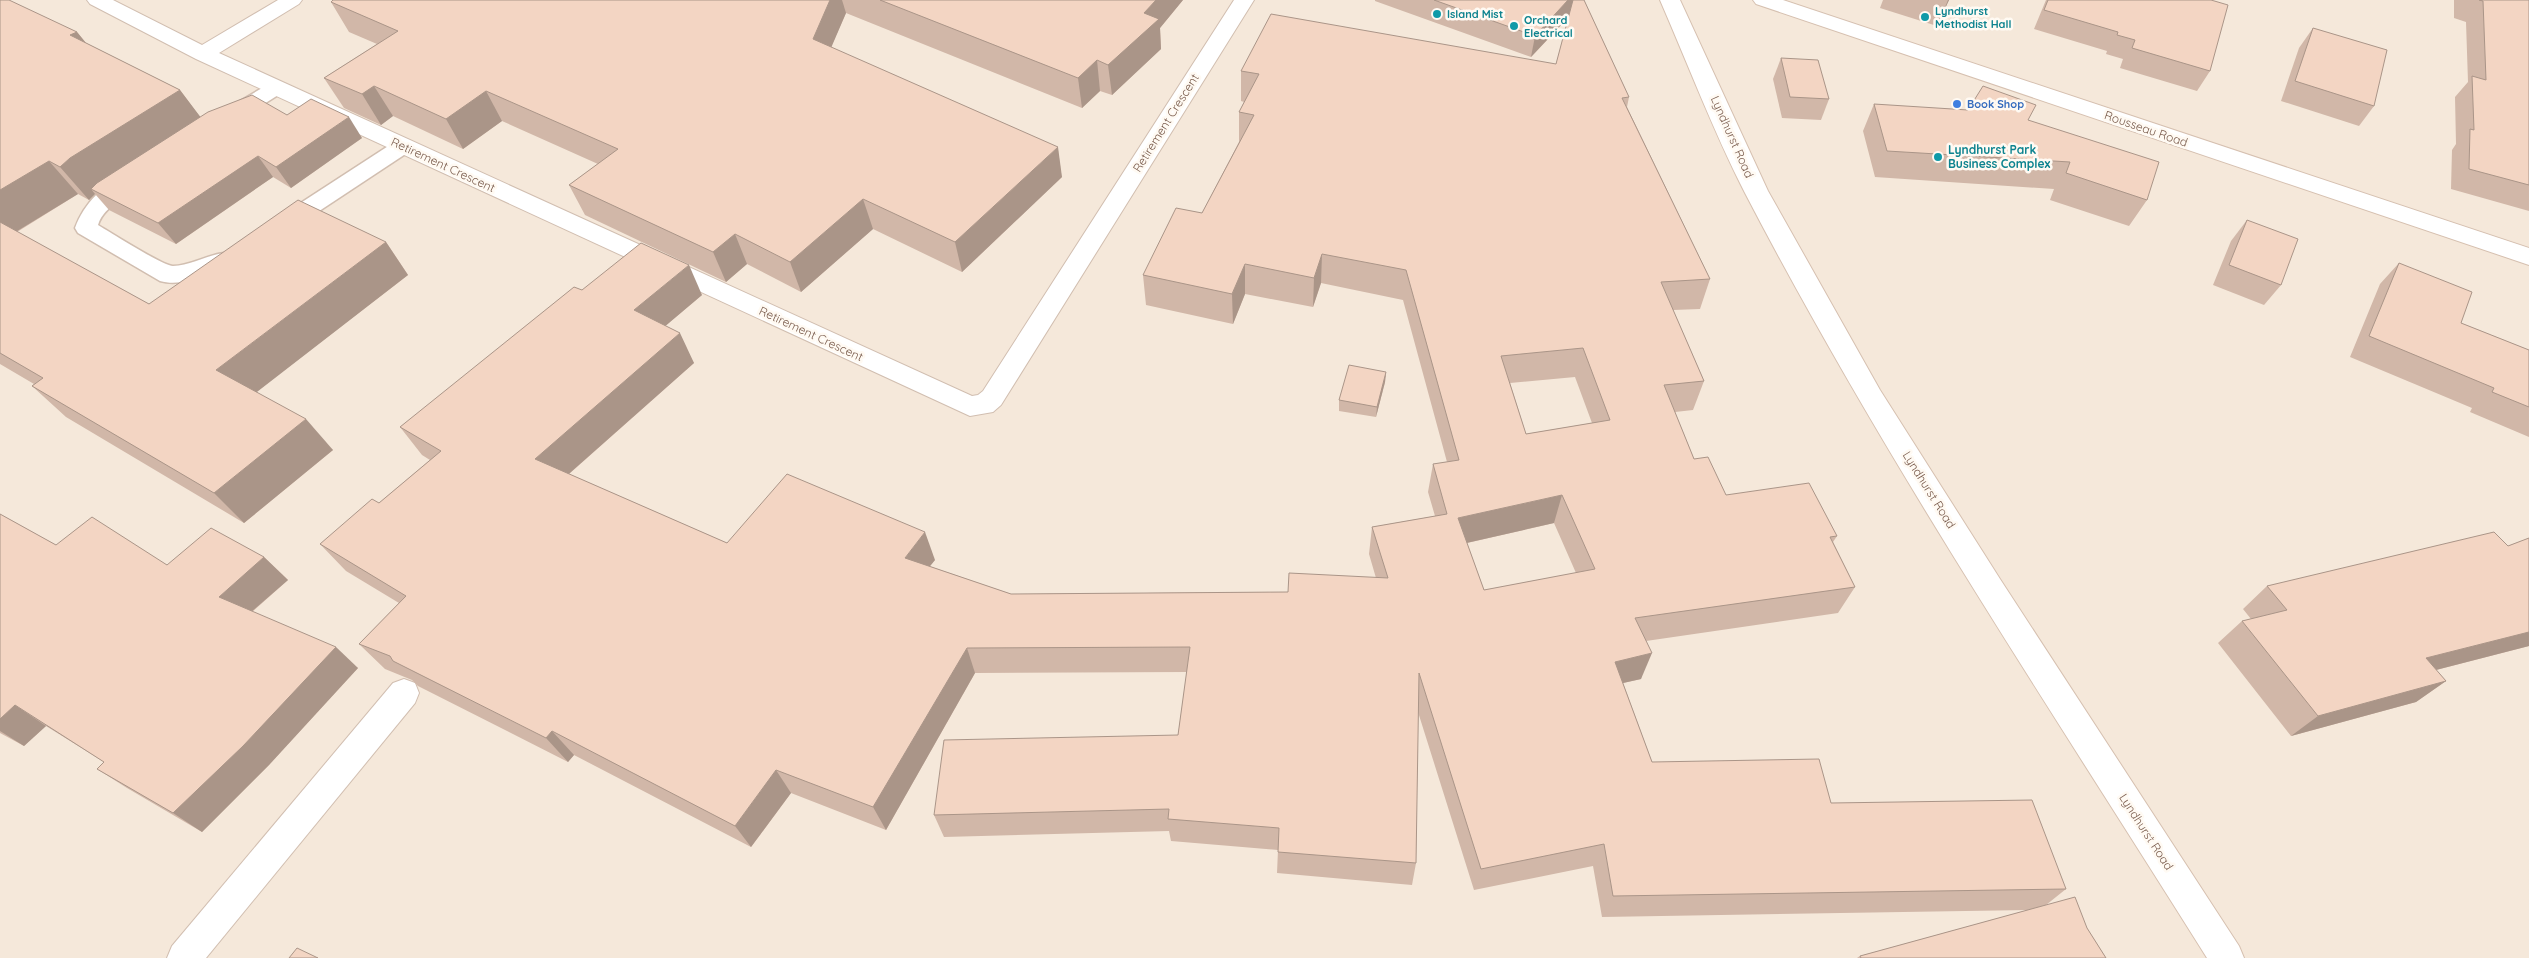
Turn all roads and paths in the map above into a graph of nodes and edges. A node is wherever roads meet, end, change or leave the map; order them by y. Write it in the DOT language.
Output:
graph roads {
  1 [pos="97,0"];
  2 [pos="292,0"];
  3 [pos="1244,0"];
  4 [pos="1670,0"];
  5 [pos="1763,0"];
  6 [pos="203,54"];
  7 [pos="276,88"];
  8 [pos="214,126"];
  9 [pos="403,146"];
  10 [pos="148,170"];
  11 [pos="269,233"];
  12 [pos="244,249"];
  13 [pos="2529,257"];
  14 [pos="404,693"];
  15 [pos="184,958"];
  16 [pos="2228,958"];
  1 -- 6 [label="street, Retirement Crescent"];
  2 -- 6 [label="street"];
  3 -- 9 [label="street, Retirement Crescent"];
  4 -- 16 [label="street, Lyndhurst Road"];
  5 -- 13 [label="street, Rousseau Road"];
  6 -- 7 [label="street, Retirement Crescent"];
  7 -- 8 [label="lane"];
  7 -- 9 [label="street, Retirement Crescent"];
  9 -- 11 [label="lane"];
  10 -- 12 [label="lane"];
  14 -- 15 [label="street"];
}
